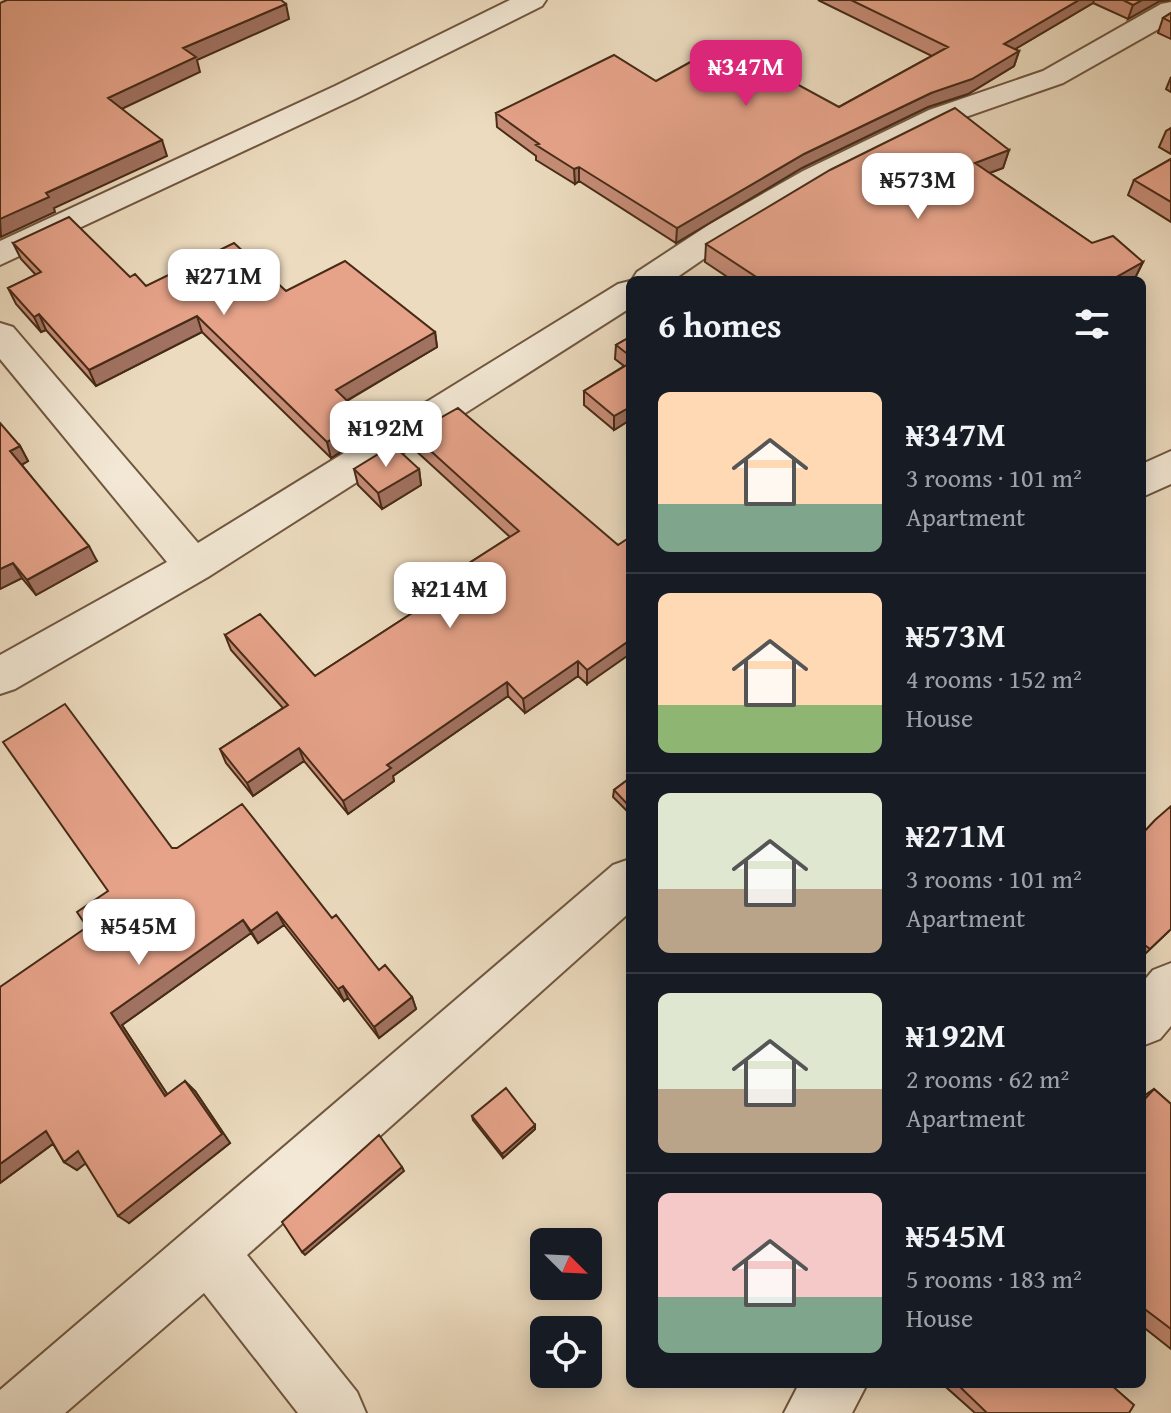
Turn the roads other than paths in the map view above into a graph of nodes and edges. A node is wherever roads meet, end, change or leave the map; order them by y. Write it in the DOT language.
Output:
graph roads {
  1 [pos="532,0"];
  2 [pos="1171,10"];
  3 [pos="0,254"];
  4 [pos="659,276"];
  5 [pos="626,297"];
  6 [pos="0,335"];
  7 [pos="1171,465"];
  8 [pos="1146,481"];
  9 [pos="194,566"];
  10 [pos="0,676"];
  11 [pos="626,885"];
  12 [pos="1171,987"];
  13 [pos="1146,1016"];
  14 [pos="208,1252"];
  15 [pos="834,1388"];
  16 [pos="19,1413"];
  17 [pos="336,1413"];
  18 [pos="814,1413"];
  1 -- 3 [label="street"];
  2 -- 4 [label="street"];
  5 -- 9 [label="street"];
  6 -- 9 [label="street"];
  7 -- 8 [label="street"];
  9 -- 10 [label="street"];
  11 -- 14 [label="street"];
  12 -- 13 [label="street"];
  14 -- 16 [label="street"];
  14 -- 17 [label="street"];
  15 -- 18 [label="street"];
}
